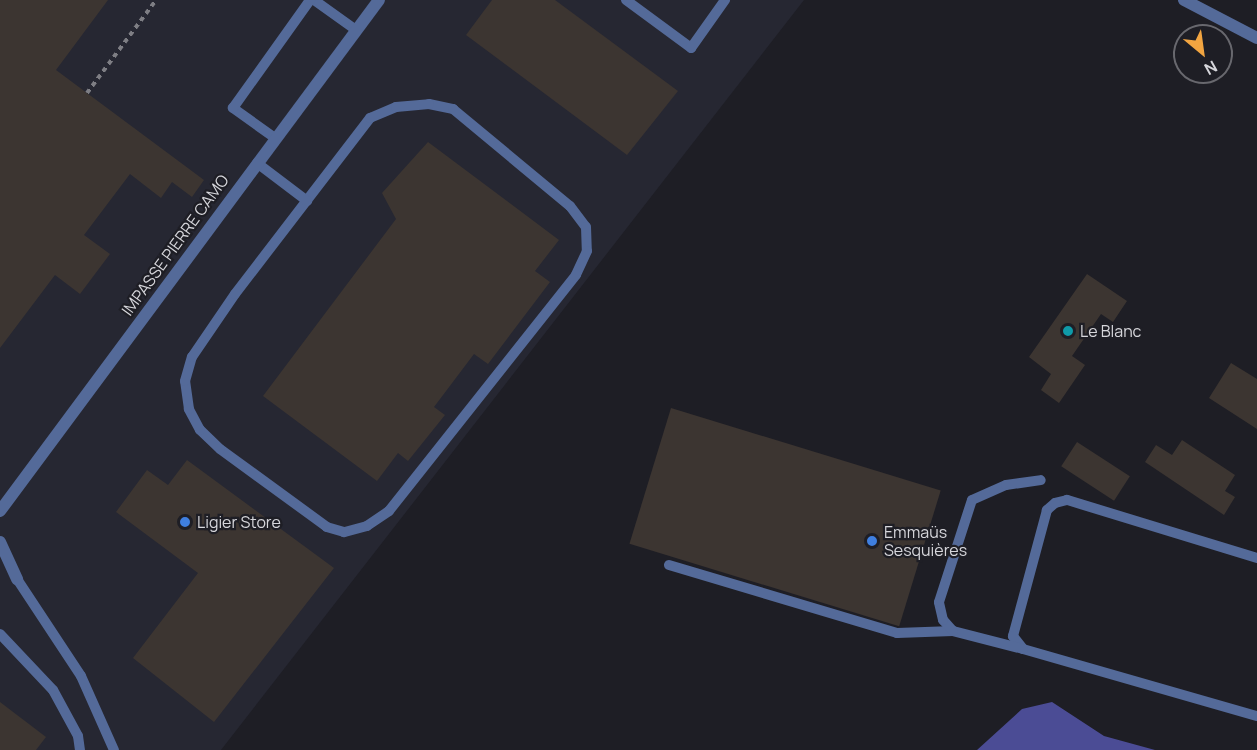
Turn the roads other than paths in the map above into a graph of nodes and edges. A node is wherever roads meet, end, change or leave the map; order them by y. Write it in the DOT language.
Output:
graph roads {
  1 [pos="312,0"];
  2 [pos="379,0"];
  3 [pos="626,0"];
  4 [pos="725,0"];
  5 [pos="1185,0"];
  6 [pos="356,30"];
  7 [pos="1257,38"];
  8 [pos="275,138"];
  9 [pos="257,163"];
  10 [pos="306,201"];
  11 [pos="1041,480"];
  12 [pos="0,511"];
  13 [pos="1,549"];
  14 [pos="1257,558"];
  15 [pos="669,565"];
  16 [pos="17,579"];
  17 [pos="953,631"];
  18 [pos="0,633"];
  19 [pos="1023,649"];
  20 [pos="1257,716"];
  21 [pos="80,750"];
  22 [pos="114,750"];
  1 -- 6 [label="lane"];
  1 -- 8 [label="lane"];
  2 -- 6 [label="street, IMPASSE PIERRE CAMO"];
  3 -- 4 [label="lane"];
  5 -- 7 [label="street"];
  6 -- 8 [label="street, IMPASSE PIERRE CAMO"];
  8 -- 9 [label="street, IMPASSE PIERRE CAMO"];
  9 -- 10 [label="lane"];
  9 -- 12 [label="street, IMPASSE PIERRE CAMO"];
  10 -- 10 [label="lane"];
  11 -- 17 [label="lane"];
  13 -- 16 [label="street"];
  14 -- 19 [label="lane"];
  15 -- 17 [label="lane"];
  16 -- 22 [label="lane"];
  17 -- 19 [label="lane"];
  18 -- 21 [label="lane"];
  19 -- 20 [label="lane"];
}
